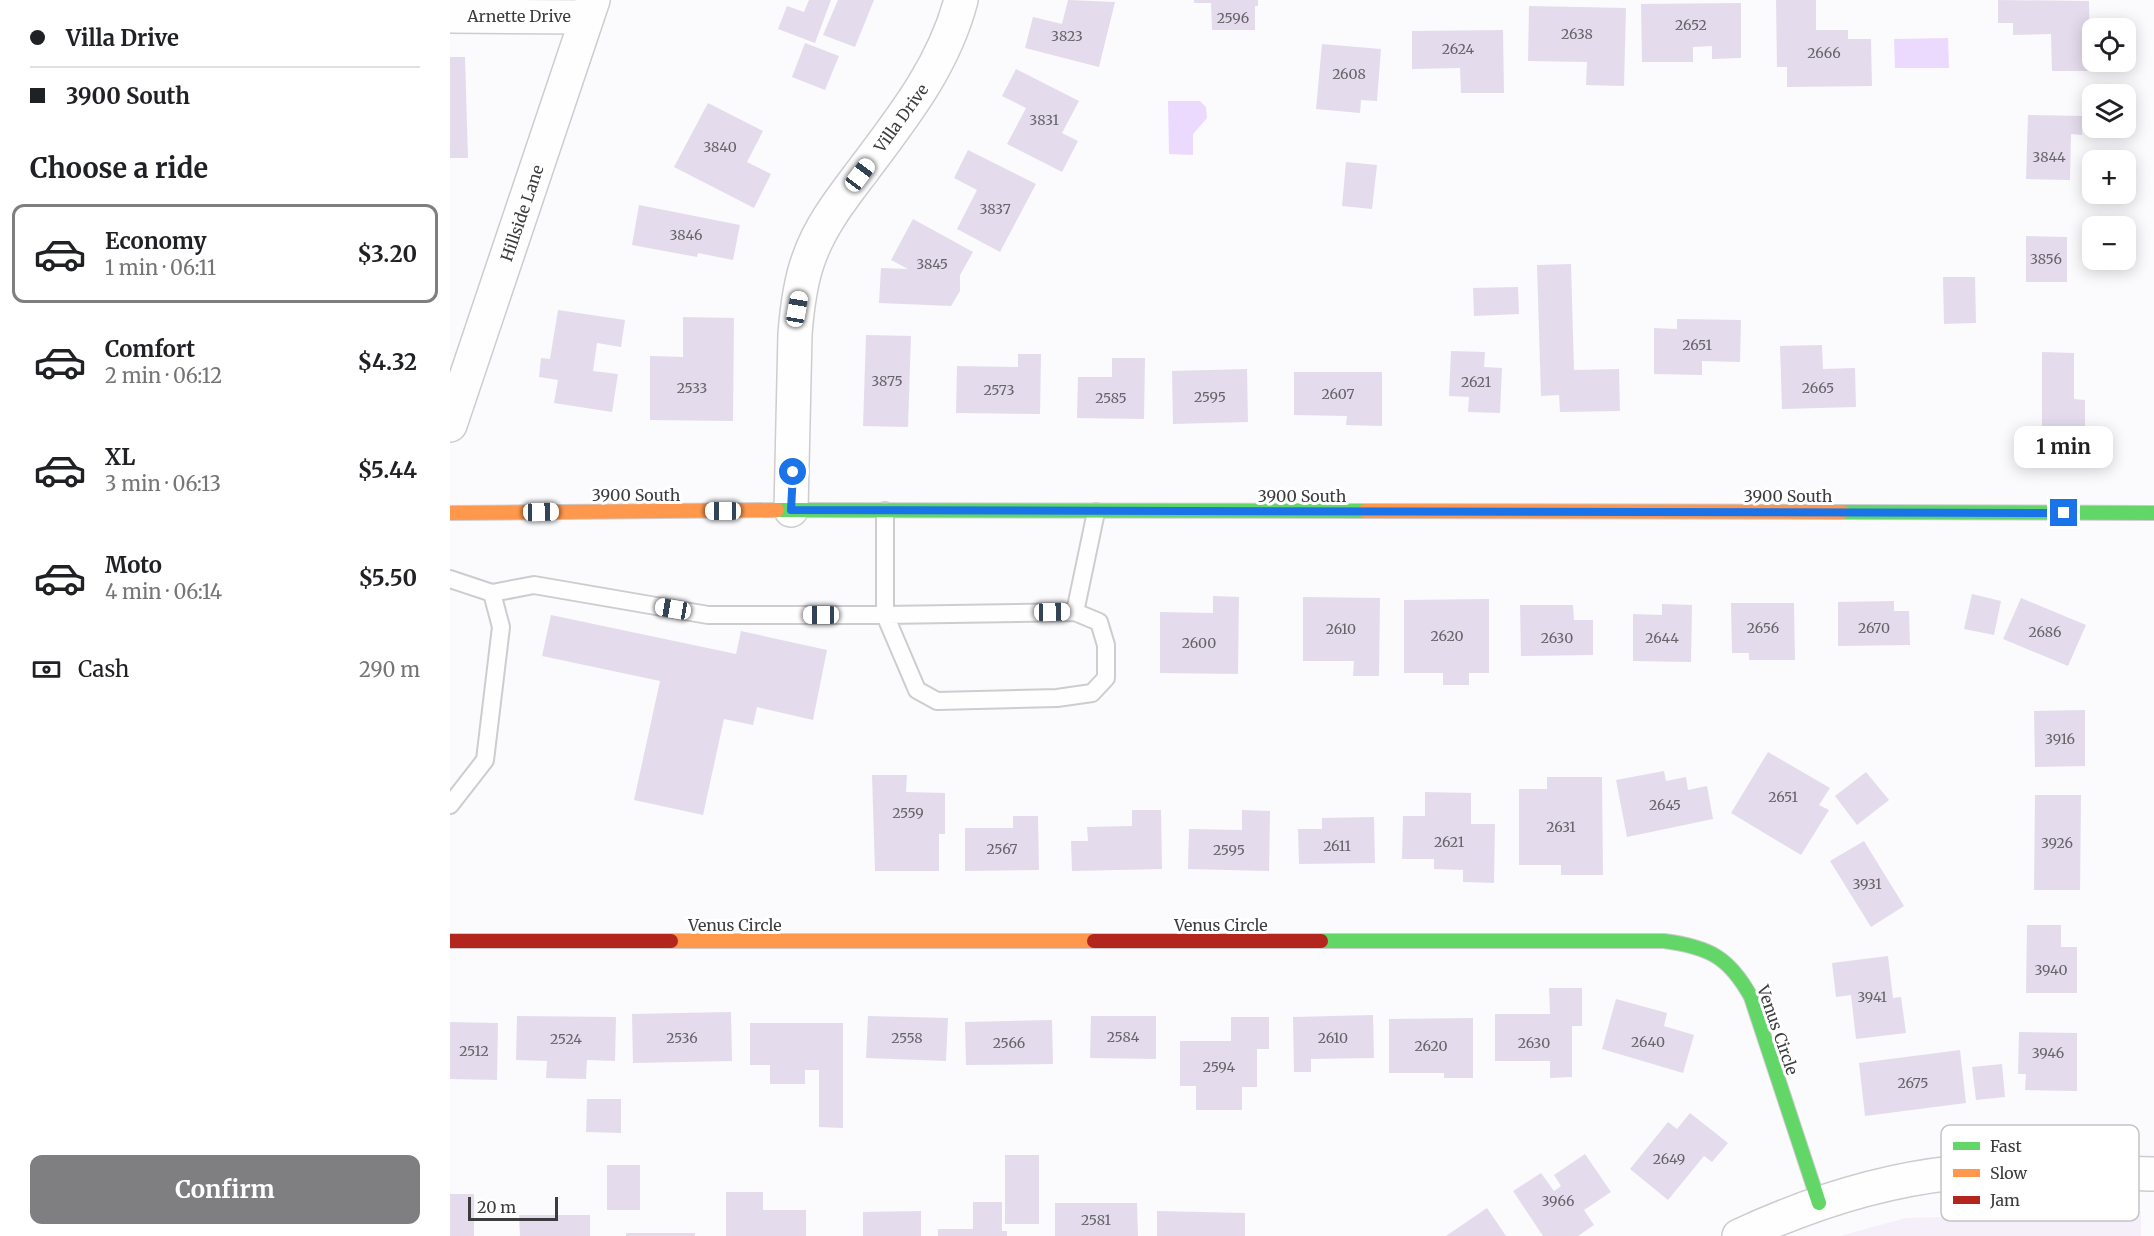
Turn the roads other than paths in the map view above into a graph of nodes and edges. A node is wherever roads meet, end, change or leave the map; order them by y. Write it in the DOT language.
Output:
graph roads {
  1 [pos="962,0"];
  2 [pos="590,8"];
  3 [pos="450,16"];
  4 [pos="450,425"];
  5 [pos="791,510"];
  6 [pos="885,510"];
  7 [pos="1096,512"];
  8 [pos="450,513"];
  9 [pos="2154,513"];
  10 [pos="450,579"];
  11 [pos="492,593"];
  12 [pos="1075,612"];
  13 [pos="885,615"];
  14 [pos="450,805"];
  15 [pos="450,941"];
  16 [pos="2139,1174"];
  17 [pos="2154,1174"];
  18 [pos="1941,1175"];
  19 [pos="1819,1203"];
  20 [pos="1739,1236"];
  1 -- 5 [label="street, Villa Drive"];
  2 -- 3 [label="street, Arnette Drive"];
  2 -- 4 [label="street, Hillside Lane"];
  5 -- 6 [label="main road, 3900 South"];
  5 -- 8 [label="main road, 3900 South"];
  6 -- 7 [label="main road, 3900 South"];
  6 -- 13 [label="lane"];
  7 -- 9 [label="main road, 3900 South"];
  7 -- 12 [label="lane"];
  10 -- 11 [label="lane"];
  11 -- 13 [label="lane"];
  11 -- 14 [label="lane"];
  12 -- 13 [label="lane"];
  12 -- 13 [label="lane"];
  15 -- 19 [label="main road, Venus Circle"];
  16 -- 17 [label="street"];
  18 -- 19 [label="street"];
  19 -- 20 [label="street"];
}
